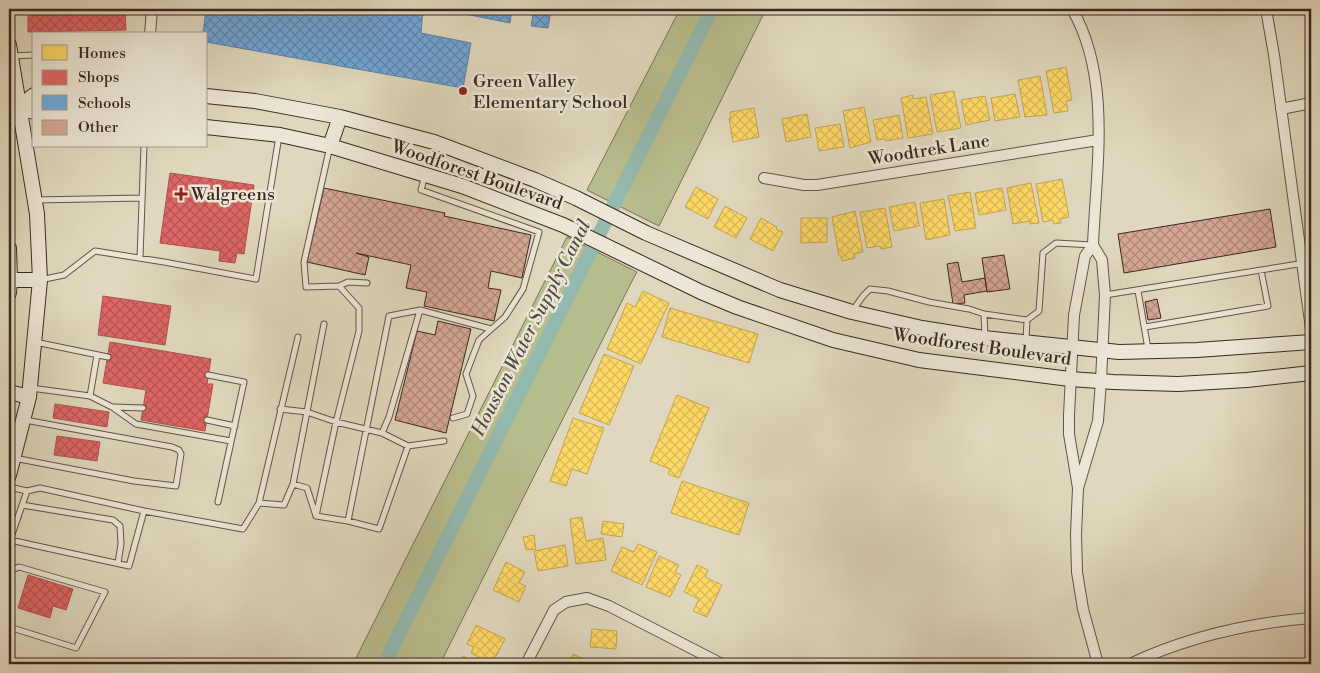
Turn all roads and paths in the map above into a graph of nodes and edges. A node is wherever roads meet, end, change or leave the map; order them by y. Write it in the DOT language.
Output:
graph roads {
  1 [pos="152,9"];
  2 [pos="1072,9"];
  3 [pos="1266,9"];
  4 [pos="150,32"];
  5 [pos="10,51"];
  6 [pos="32,55"];
  7 [pos="32,96"];
  8 [pos="208,96"];
  9 [pos="1311,103"];
  10 [pos="14,107"];
  11 [pos="1281,108"];
  12 [pos="32,112"];
  13 [pos="340,117"];
  14 [pos="208,127"];
  15 [pos="280,135"];
  16 [pos="1098,140"];
  17 [pos="330,146"];
  18 [pos="144,148"];
  19 [pos="425,174"];
  20 [pos="764,178"];
  21 [pos="142,198"];
  22 [pos="34,200"];
  23 [pos="1093,245"];
  24 [pos="9,248"];
  25 [pos="140,258"];
  26 [pos="1307,263"];
  27 [pos="1261,270"];
  28 [pos="40,280"];
  29 [pos="367,283"];
  30 [pos="9,284"];
  31 [pos="339,286"];
  32 [pos="1138,291"];
  33 [pos="1105,295"];
  34 [pos="420,310"];
  35 [pos="852,312"];
  36 [pos="984,314"];
  37 [pos="1027,320"];
  38 [pos="324,324"];
  39 [pos="1145,327"];
  40 [pos="491,329"];
  41 [pos="1311,329"];
  42 [pos="298,337"];
  43 [pos="984,338"];
  44 [pos="34,342"];
  45 [pos="1311,342"];
  46 [pos="1026,343"];
  47 [pos="1072,348"];
  48 [pos="1102,350"];
  49 [pos="1148,352"];
  50 [pos="97,355"];
  51 [pos="108,357"];
  52 [pos="1311,373"];
  53 [pos="208,375"];
  54 [pos="1070,379"];
  55 [pos="1101,381"];
  56 [pos="9,392"];
  57 [pos="30,392"];
  58 [pos="90,396"];
  59 [pos="112,407"];
  60 [pos="143,408"];
  61 [pos="280,409"];
  62 [pos="307,412"];
  63 [pos="452,418"];
  64 [pos="23,420"];
  65 [pos="207,420"];
  66 [pos="336,422"];
  67 [pos="235,426"];
  68 [pos="366,430"];
  69 [pos="382,433"];
  70 [pos="231,441"];
  71 [pos="444,441"];
  72 [pos="408,446"];
  73 [pos="13,458"];
  74 [pos="9,475"];
  75 [pos="293,484"];
  76 [pos="9,487"];
  77 [pos="1078,488"];
  78 [pos="27,491"];
  79 [pos="218,502"];
  80 [pos="259,503"];
  81 [pos="22,505"];
  82 [pos="144,512"];
  83 [pos="316,516"];
  84 [pos="348,521"];
  85 [pos="9,540"];
  86 [pos="118,563"];
  87 [pos="9,572"];
  88 [pos="1311,618"];
  89 [pos="9,627"];
  90 [pos="526,664"];
  91 [pos="722,664"];
  92 [pos="1098,664"];
  93 [pos="1130,664"];
  1 -- 4 [label="street"];
  2 -- 16 [label="street"];
  3 -- 11 [label="street"];
  5 -- 6 [label="lane"];
  5 -- 10 [label="main road"];
  7 -- 10 [label="main road"];
  8 -- 13 [label="main road, Woodforest Boulevard"];
  9 -- 11 [label="street"];
  10 -- 12 [label="main road"];
  10 -- 22 [label="main road"];
  11 -- 26 [label="street"];
  13 -- 17 [label="main road"];
  13 -- 35 [label="main road, Woodforest Boulevard"];
  14 -- 15 [label="main road, Woodforest Boulevard"];
  15 -- 17 [label="main road, Woodforest Boulevard"];
  15 -- 25 [label="lane"];
  16 -- 20 [label="street, Woodtrek Lane"];
  16 -- 23 [label="street"];
  17 -- 19 [label="main road, Woodforest Boulevard"];
  17 -- 31 [label="lane"];
  18 -- 21 [label="lane"];
  19 -- 40 [label="lane"];
  19 -- 54 [label="main road, Woodforest Boulevard"];
  21 -- 22 [label="lane"];
  21 -- 25 [label="lane"];
  22 -- 28 [label="main road"];
  23 -- 33 [label="street"];
  23 -- 37 [label="lane"];
  23 -- 47 [label="street"];
  24 -- 30 [label="main road"];
  25 -- 28 [label="lane"];
  26 -- 27 [label="lane"];
  26 -- 41 [label="street"];
  27 -- 32 [label="lane"];
  27 -- 39 [label="lane"];
  28 -- 30 [label="main road"];
  28 -- 44 [label="main road"];
  29 -- 31 [label="lane"];
  31 -- 66 [label="lane"];
  32 -- 33 [label="lane"];
  32 -- 39 [label="lane"];
  33 -- 48 [label="street"];
  34 -- 40 [label="lane"];
  34 -- 68 [label="lane"];
  34 -- 69 [label="lane"];
  35 -- 36 [label="lane"];
  35 -- 43 [label="main road, Woodforest Boulevard"];
  36 -- 37 [label="lane"];
  36 -- 43 [label="lane"];
  37 -- 46 [label="lane"];
  38 -- 62 [label="lane"];
  39 -- 49 [label="lane"];
  40 -- 63 [label="lane"];
  42 -- 61 [label="lane"];
  43 -- 46 [label="main road, Woodforest Boulevard"];
  44 -- 50 [label="lane"];
  44 -- 57 [label="main road"];
  45 -- 49 [label="main road, Woodforest Boulevard"];
  46 -- 47 [label="main road, Woodforest Boulevard"];
  47 -- 48 [label="main road, Woodforest Boulevard"];
  47 -- 54 [label="street"];
  48 -- 49 [label="main road, Woodforest Boulevard"];
  48 -- 55 [label="street"];
  50 -- 51 [label="lane"];
  50 -- 58 [label="lane"];
  52 -- 55 [label="main road, Woodforest Boulevard"];
  53 -- 67 [label="lane"];
  54 -- 55 [label="main road, Woodforest Boulevard"];
  54 -- 77 [label="street"];
  55 -- 77 [label="street"];
  56 -- 57 [label="main road"];
  57 -- 58 [label="lane"];
  57 -- 64 [label="main road"];
  58 -- 59 [label="lane"];
  59 -- 60 [label="lane"];
  59 -- 70 [label="lane"];
  61 -- 62 [label="lane"];
  61 -- 80 [label="lane"];
  62 -- 66 [label="lane"];
  62 -- 75 [label="lane"];
  64 -- 73 [label="main road"];
  64 -- 73 [label="lane"];
  65 -- 67 [label="lane"];
  66 -- 68 [label="lane"];
  66 -- 83 [label="lane"];
  67 -- 70 [label="lane"];
  68 -- 69 [label="lane"];
  68 -- 84 [label="lane"];
  69 -- 72 [label="lane"];
  70 -- 79 [label="lane"];
  71 -- 72 [label="lane"];
  72 -- 84 [label="lane"];
  73 -- 74 [label="main road"];
  75 -- 80 [label="lane"];
  75 -- 83 [label="lane"];
  76 -- 78 [label="lane"];
  77 -- 92 [label="street"];
  78 -- 81 [label="lane"];
  78 -- 82 [label="lane"];
  80 -- 82 [label="lane"];
  81 -- 85 [label="lane"];
  81 -- 86 [label="lane"];
  82 -- 86 [label="lane"];
  83 -- 84 [label="lane"];
  85 -- 86 [label="lane"];
  87 -- 89 [label="lane"];
  88 -- 93 [label="street"];
  90 -- 91 [label="street"];
}
